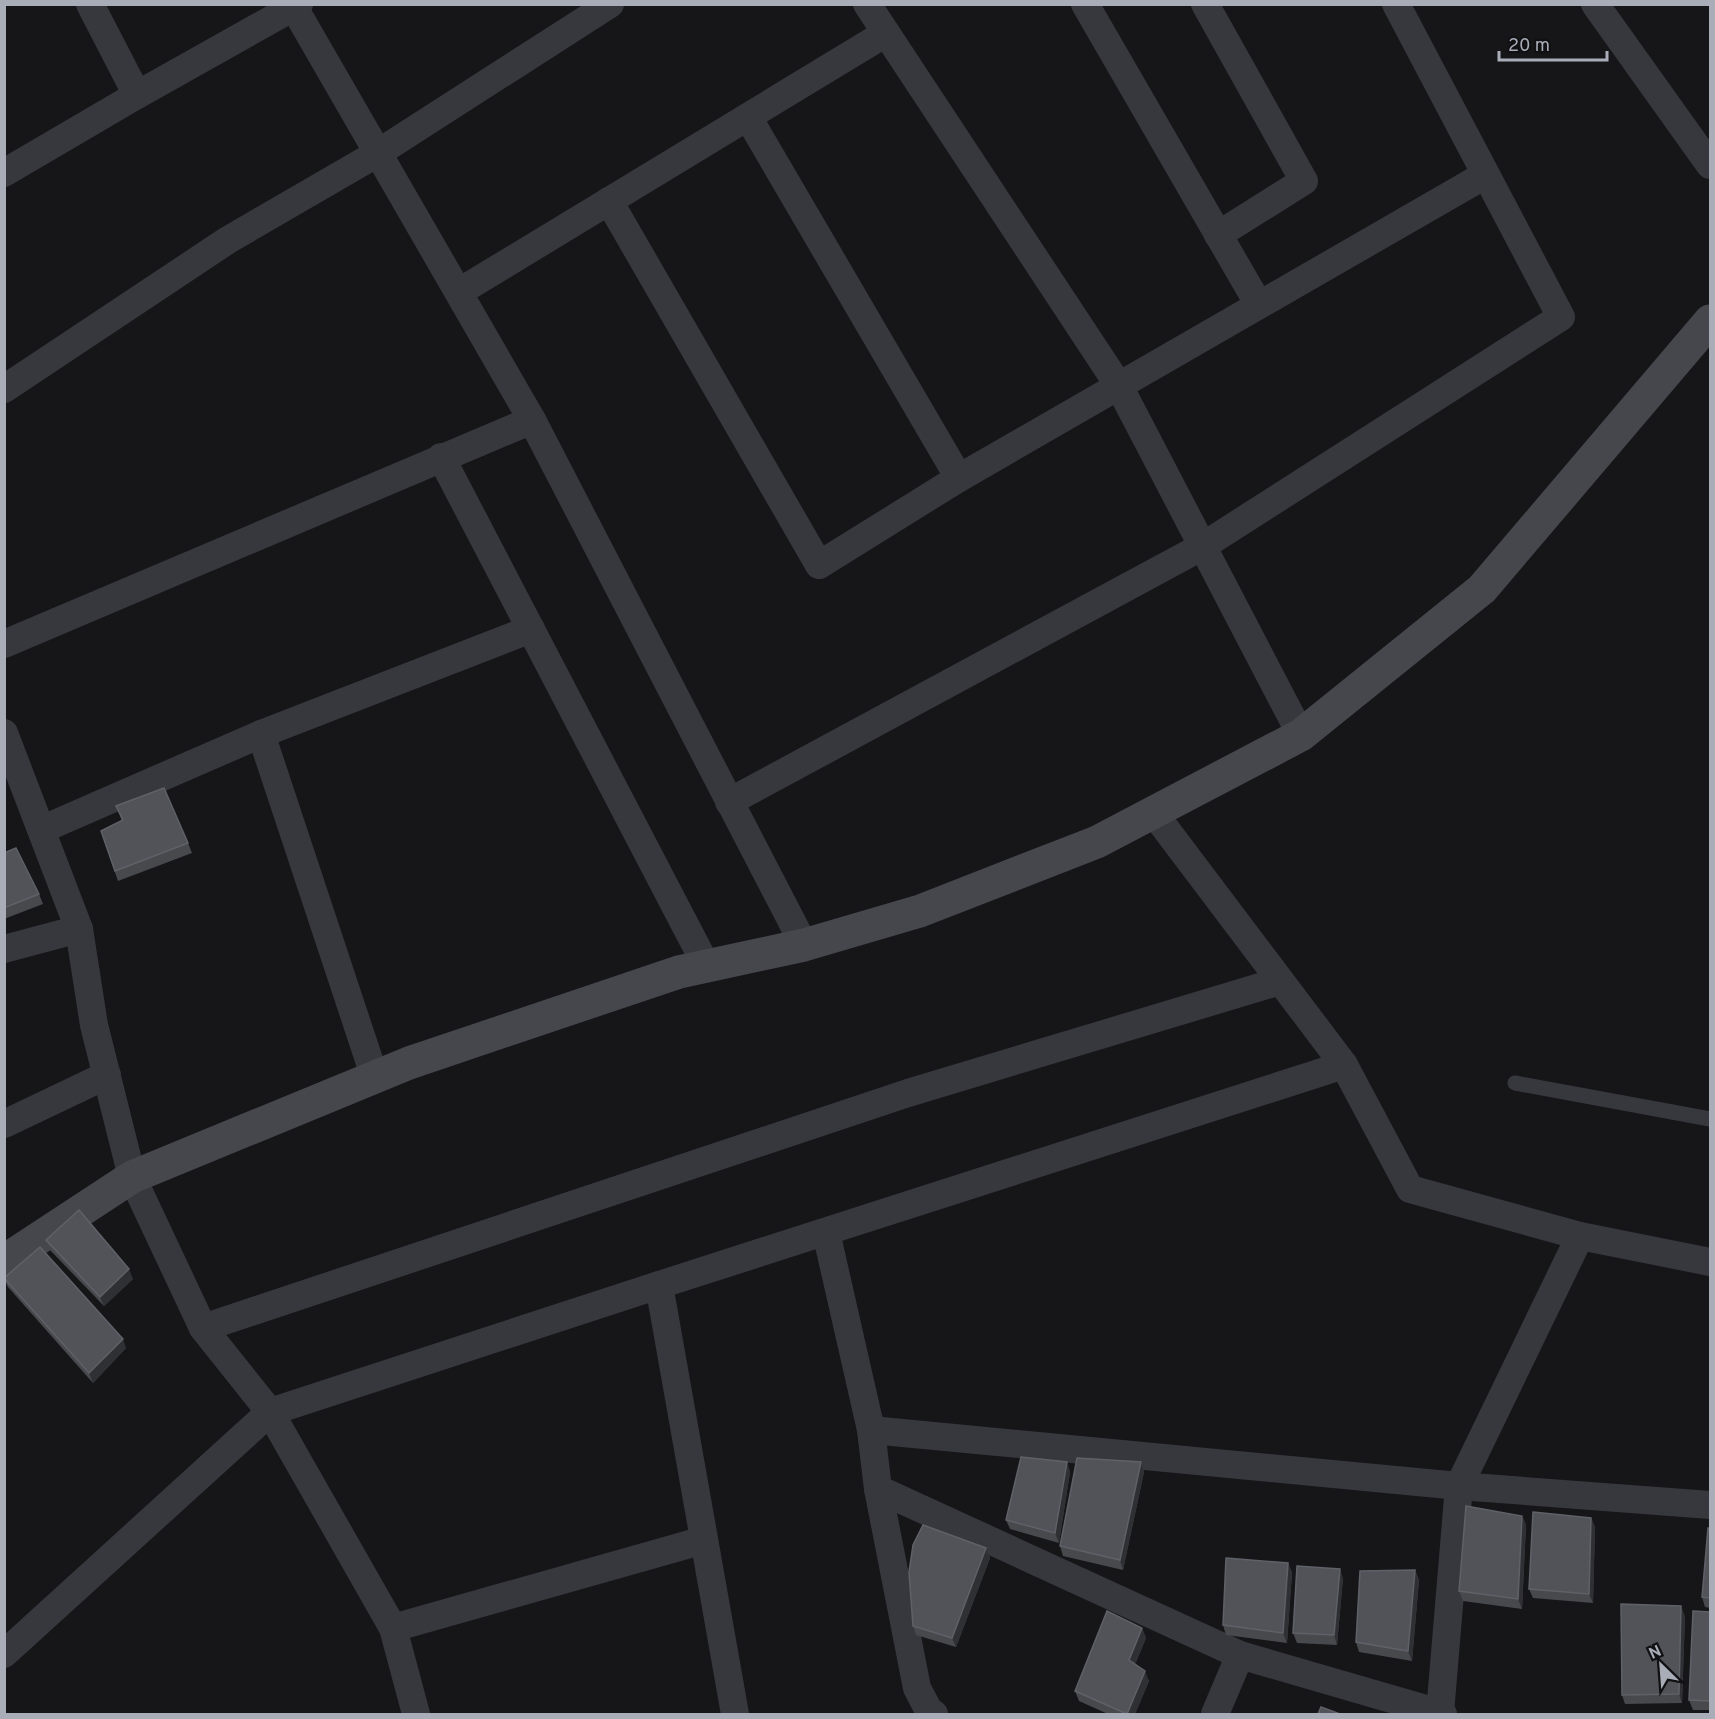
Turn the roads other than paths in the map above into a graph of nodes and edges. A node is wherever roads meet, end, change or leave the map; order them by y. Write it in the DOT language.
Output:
graph roads {
  1 [pos="90,4"];
  2 [pos="609,4"];
  3 [pos="867,4"];
  4 [pos="1085,4"];
  5 [pos="1205,4"];
  6 [pos="1396,4"];
  7 [pos="1595,4"];
  8 [pos="295,5"];
  9 [pos="886,33"];
  10 [pos="137,95"];
  11 [pos="748,117"];
  12 [pos="378,153"];
  13 [pos="1710,165"];
  14 [pos="4,172"];
  15 [pos="1485,175"];
  16 [pos="609,201"];
  17 [pos="1218,235"];
  18 [pos="459,292"];
  19 [pos="1259,305"];
  20 [pos="1710,321"];
  21 [pos="1119,386"];
  22 [pos="4,389"];
  23 [pos="532,420"];
  24 [pos="441,457"];
  25 [pos="959,478"];
  26 [pos="1203,546"];
  27 [pos="531,628"];
  28 [pos="4,644"];
  29 [pos="4,733"];
  30 [pos="261,734"];
  31 [pos="1301,735"];
  32 [pos="729,802"];
  33 [pos="1153,812"];
  34 [pos="43,830"];
  35 [pos="79,929"];
  36 [pos="804,945"];
  37 [pos="4,949"];
  38 [pos="706,965"];
  39 [pos="1280,981"];
  40 [pos="1344,1065"];
  41 [pos="107,1075"];
  42 [pos="375,1078"];
  43 [pos="1515,1083"];
  44 [pos="1710,1119"];
  45 [pos="4,1124"];
  46 [pos="132,1177"];
  47 [pos="826,1232"];
  48 [pos="1580,1236"];
  49 [pos="4,1261"];
  50 [pos="1710,1262"];
  51 [pos="659,1285"];
  52 [pos="203,1328"];
  53 [pos="270,1412"];
  54 [pos="871,1430"];
  55 [pos="1459,1486"];
  56 [pos="878,1489"];
  57 [pos="1710,1505"];
  58 [pos="704,1540"];
  59 [pos="393,1629"];
  60 [pos="4,1654"];
  61 [pos="1240,1655"];
  62 [pos="416,1714"];
  63 [pos="735,1714"];
  64 [pos="934,1714"];
  65 [pos="1215,1714"];
  66 [pos="1441,1714"];
  1 -- 10 [label="street"];
  2 -- 12 [label="street"];
  3 -- 9 [label="street"];
  4 -- 17 [label="street"];
  5 -- 17 [label="street"];
  6 -- 15 [label="street"];
  7 -- 13 [label="street"];
  8 -- 10 [label="street"];
  8 -- 12 [label="street"];
  9 -- 11 [label="street"];
  9 -- 21 [label="street"];
  10 -- 14 [label="street"];
  11 -- 16 [label="street"];
  11 -- 25 [label="street"];
  12 -- 18 [label="street"];
  12 -- 22 [label="street"];
  15 -- 19 [label="street"];
  15 -- 26 [label="street"];
  16 -- 18 [label="street"];
  16 -- 25 [label="street"];
  17 -- 19 [label="street"];
  18 -- 23 [label="street"];
  19 -- 21 [label="street"];
  20 -- 31 [label="main road"];
  21 -- 25 [label="street"];
  21 -- 26 [label="street"];
  23 -- 24 [label="street"];
  23 -- 32 [label="street"];
  24 -- 27 [label="street"];
  24 -- 28 [label="street"];
  26 -- 31 [label="street"];
  26 -- 32 [label="street"];
  27 -- 30 [label="street"];
  27 -- 38 [label="street"];
  29 -- 34 [label="street"];
  30 -- 34 [label="street"];
  30 -- 42 [label="street"];
  31 -- 33 [label="main road"];
  32 -- 36 [label="street"];
  33 -- 36 [label="main road"];
  33 -- 39 [label="street"];
  34 -- 35 [label="street"];
  35 -- 37 [label="street"];
  35 -- 41 [label="street"];
  36 -- 38 [label="main road"];
  38 -- 42 [label="main road"];
  39 -- 40 [label="street"];
  39 -- 52 [label="street"];
  40 -- 47 [label="street"];
  40 -- 48 [label="street"];
  41 -- 45 [label="street"];
  41 -- 46 [label="street"];
  42 -- 46 [label="main road"];
  43 -- 44 [label="lane"];
  46 -- 49 [label="main road"];
  46 -- 52 [label="street"];
  47 -- 51 [label="street"];
  47 -- 54 [label="street"];
  48 -- 50 [label="street"];
  48 -- 55 [label="street"];
  51 -- 53 [label="street"];
  51 -- 58 [label="street"];
  52 -- 53 [label="street"];
  53 -- 59 [label="street"];
  53 -- 60 [label="street"];
  54 -- 55 [label="street"];
  54 -- 56 [label="street"];
  55 -- 57 [label="street"];
  55 -- 66 [label="street"];
  56 -- 61 [label="street"];
  56 -- 64 [label="street"];
  58 -- 59 [label="street"];
  58 -- 63 [label="street"];
  59 -- 62 [label="street"];
  61 -- 65 [label="street"];
  61 -- 66 [label="street"];
}
